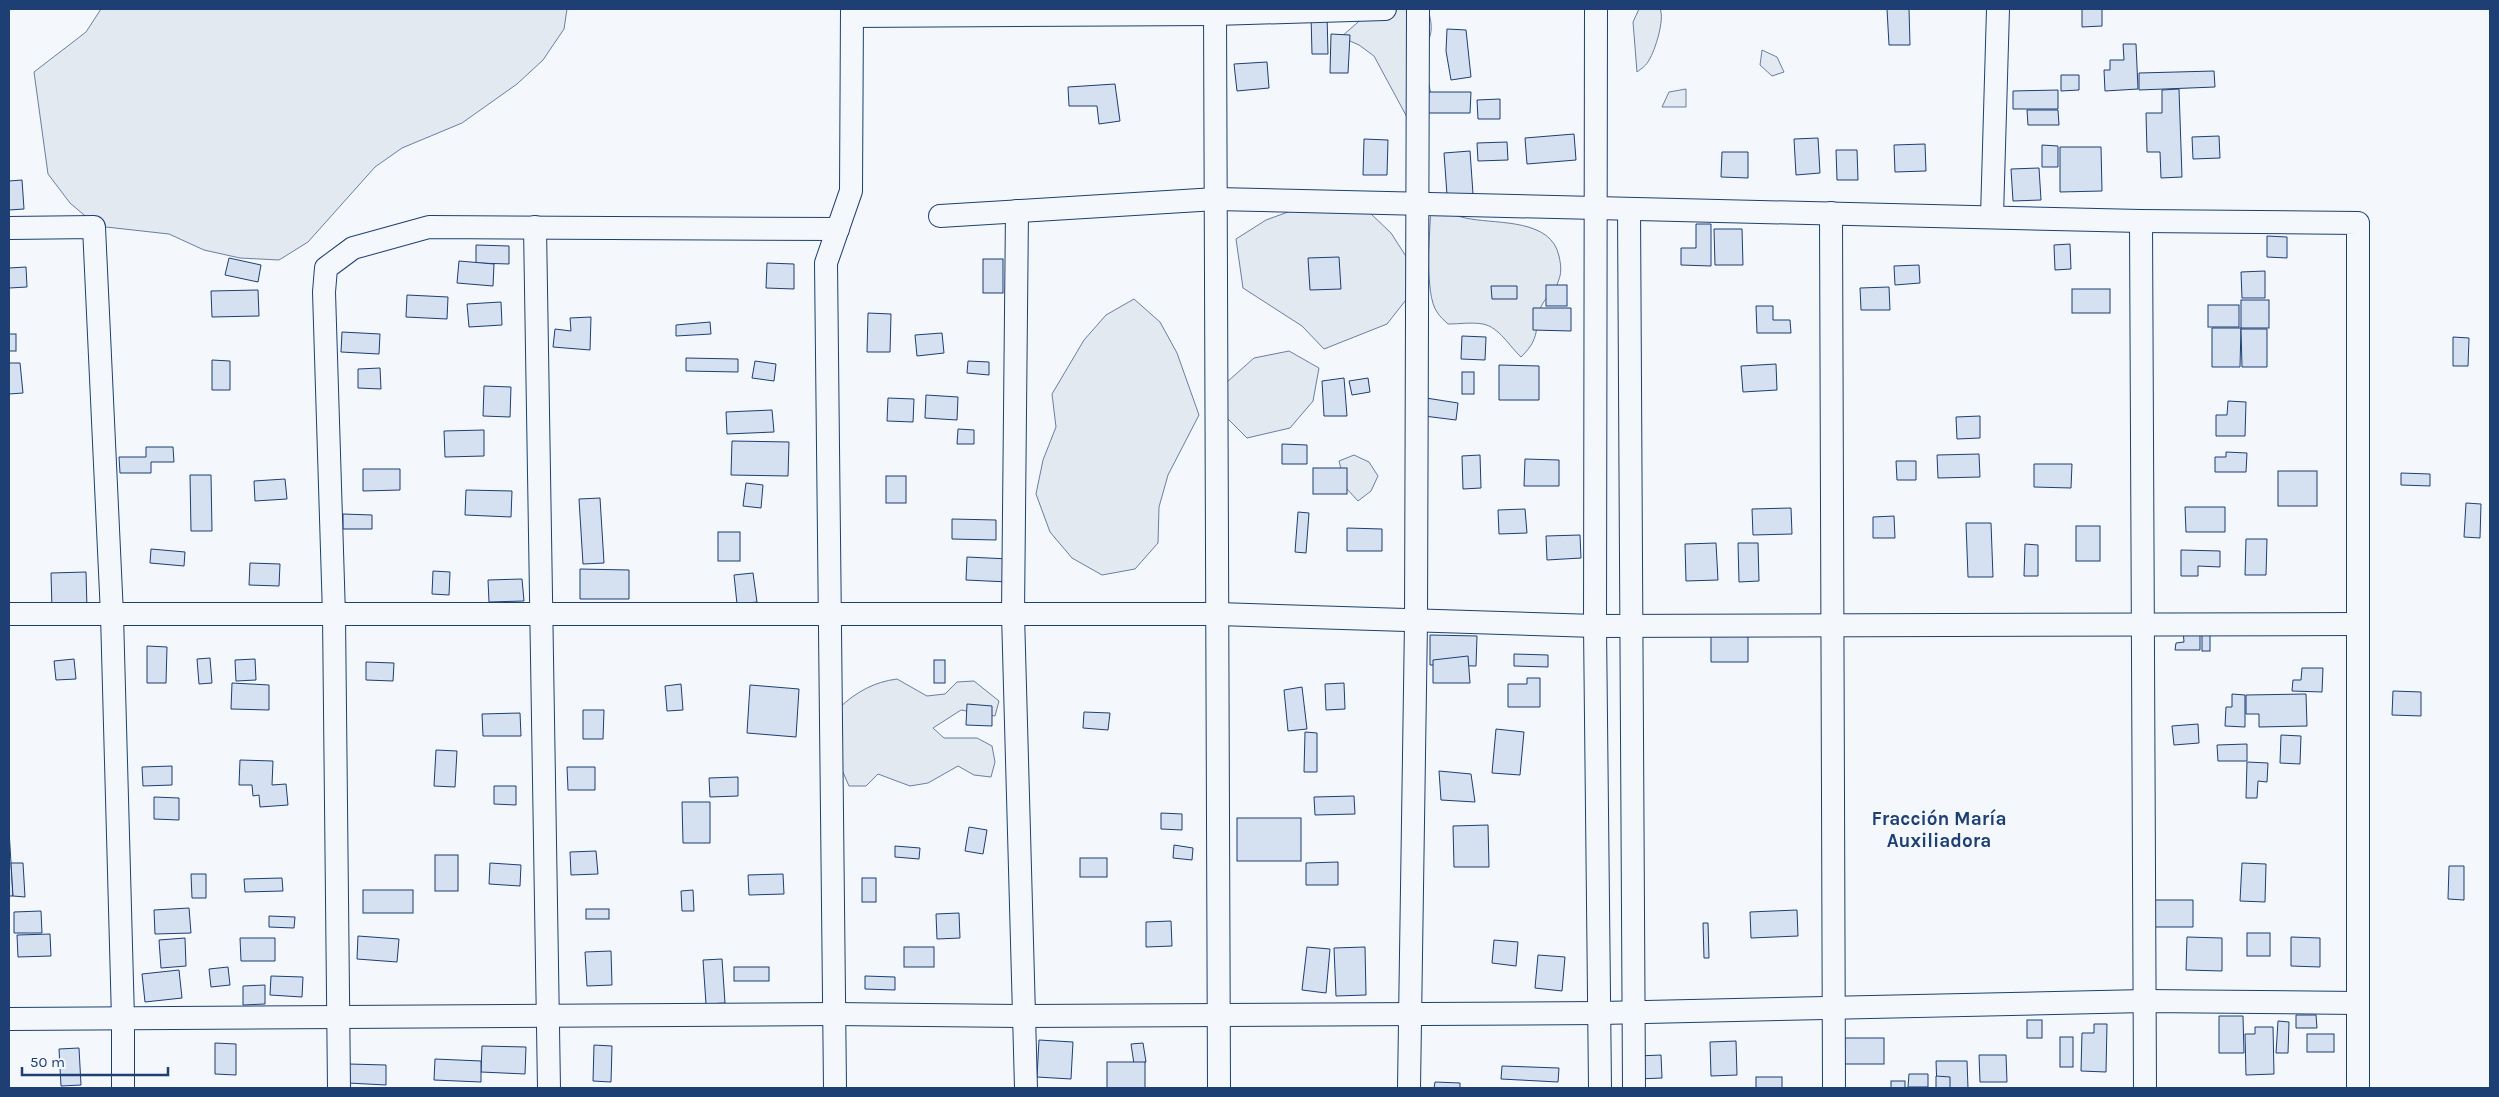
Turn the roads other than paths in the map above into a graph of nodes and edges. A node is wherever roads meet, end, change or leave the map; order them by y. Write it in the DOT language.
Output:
graph roads {
  1 [pos="1385,9"];
  2 [pos="1418,9"];
  3 [pos="1596,9"];
  4 [pos="1998,9"];
  5 [pos="852,12"];
  6 [pos="1215,12"];
  7 [pos="1216,199"];
  8 [pos="1417,203"];
  9 [pos="1596,208"];
  10 [pos="1629,209"];
  11 [pos="1017,211"];
  12 [pos="1832,212"];
  13 [pos="940,216"];
  14 [pos="1992,216"];
  15 [pos="2141,221"];
  16 [pos="535,227"];
  17 [pos="9,228"];
  18 [pos="838,229"];
  19 [pos="9,614"];
  20 [pos="830,614"];
  21 [pos="1013,614"];
  22 [pos="1218,614"];
  23 [pos="112,615"];
  24 [pos="334,615"];
  25 [pos="541,615"];
  26 [pos="1416,622"];
  27 [pos="2142,624"];
  28 [pos="2358,624"];
  29 [pos="1595,626"];
  30 [pos="1632,626"];
  31 [pos="1833,627"];
  32 [pos="2145,1001"];
  33 [pos="2358,1003"];
  34 [pos="1834,1008"];
  35 [pos="1634,1012"];
  36 [pos="1409,1013"];
  37 [pos="1601,1013"];
  38 [pos="834,1014"];
  39 [pos="1219,1014"];
  40 [pos="548,1016"];
  41 [pos="1026,1016"];
  42 [pos="338,1017"];
  43 [pos="9,1019"];
  44 [pos="123,1019"];
  45 [pos="123,1088"];
  46 [pos="339,1088"];
  47 [pos="549,1088"];
  48 [pos="835,1088"];
  49 [pos="1026,1088"];
  50 [pos="1219,1088"];
  51 [pos="1409,1088"];
  52 [pos="1600,1088"];
  53 [pos="1634,1088"];
  54 [pos="1834,1088"];
  55 [pos="2145,1088"];
  56 [pos="2358,1088"];
  1 -- 6 [label="street"];
  2 -- 8 [label="street"];
  3 -- 9 [label="street"];
  4 -- 14 [label="street"];
  5 -- 6 [label="street"];
  5 -- 18 [label="street"];
  6 -- 7 [label="street"];
  7 -- 8 [label="street"];
  7 -- 11 [label="street"];
  7 -- 22 [label="street"];
  8 -- 9 [label="street"];
  8 -- 26 [label="street"];
  9 -- 10 [label="street"];
  9 -- 29 [label="street"];
  10 -- 12 [label="street"];
  10 -- 30 [label="street"];
  11 -- 13 [label="street"];
  11 -- 21 [label="street"];
  12 -- 14 [label="street"];
  12 -- 31 [label="street"];
  14 -- 15 [label="street"];
  15 -- 27 [label="street"];
  15 -- 28 [label="street"];
  16 -- 18 [label="street"];
  16 -- 24 [label="street"];
  16 -- 25 [label="street"];
  17 -- 23 [label="street"];
  18 -- 20 [label="street"];
  19 -- 23 [label="street"];
  20 -- 21 [label="street"];
  20 -- 25 [label="street"];
  20 -- 38 [label="street"];
  21 -- 22 [label="street"];
  21 -- 41 [label="street"];
  22 -- 26 [label="street"];
  22 -- 39 [label="street"];
  23 -- 24 [label="street"];
  23 -- 44 [label="street"];
  24 -- 25 [label="street"];
  24 -- 42 [label="street"];
  25 -- 40 [label="street"];
  26 -- 29 [label="street"];
  26 -- 36 [label="street"];
  27 -- 28 [label="street"];
  27 -- 31 [label="street"];
  27 -- 32 [label="street"];
  28 -- 33 [label="street"];
  29 -- 30 [label="street"];
  29 -- 37 [label="street"];
  30 -- 31 [label="street"];
  30 -- 35 [label="street"];
  31 -- 34 [label="street"];
  32 -- 33 [label="street"];
  32 -- 34 [label="street"];
  32 -- 55 [label="street"];
  33 -- 56 [label="street"];
  34 -- 35 [label="street"];
  34 -- 54 [label="street"];
  35 -- 37 [label="street"];
  35 -- 53 [label="street"];
  36 -- 37 [label="street"];
  36 -- 39 [label="street"];
  36 -- 51 [label="street"];
  37 -- 52 [label="street"];
  38 -- 40 [label="street"];
  38 -- 41 [label="street"];
  38 -- 48 [label="street"];
  39 -- 41 [label="street"];
  39 -- 50 [label="street"];
  40 -- 42 [label="street"];
  40 -- 47 [label="street"];
  41 -- 49 [label="street"];
  42 -- 44 [label="street"];
  42 -- 46 [label="street"];
  43 -- 44 [label="street"];
  44 -- 45 [label="street"];
}
